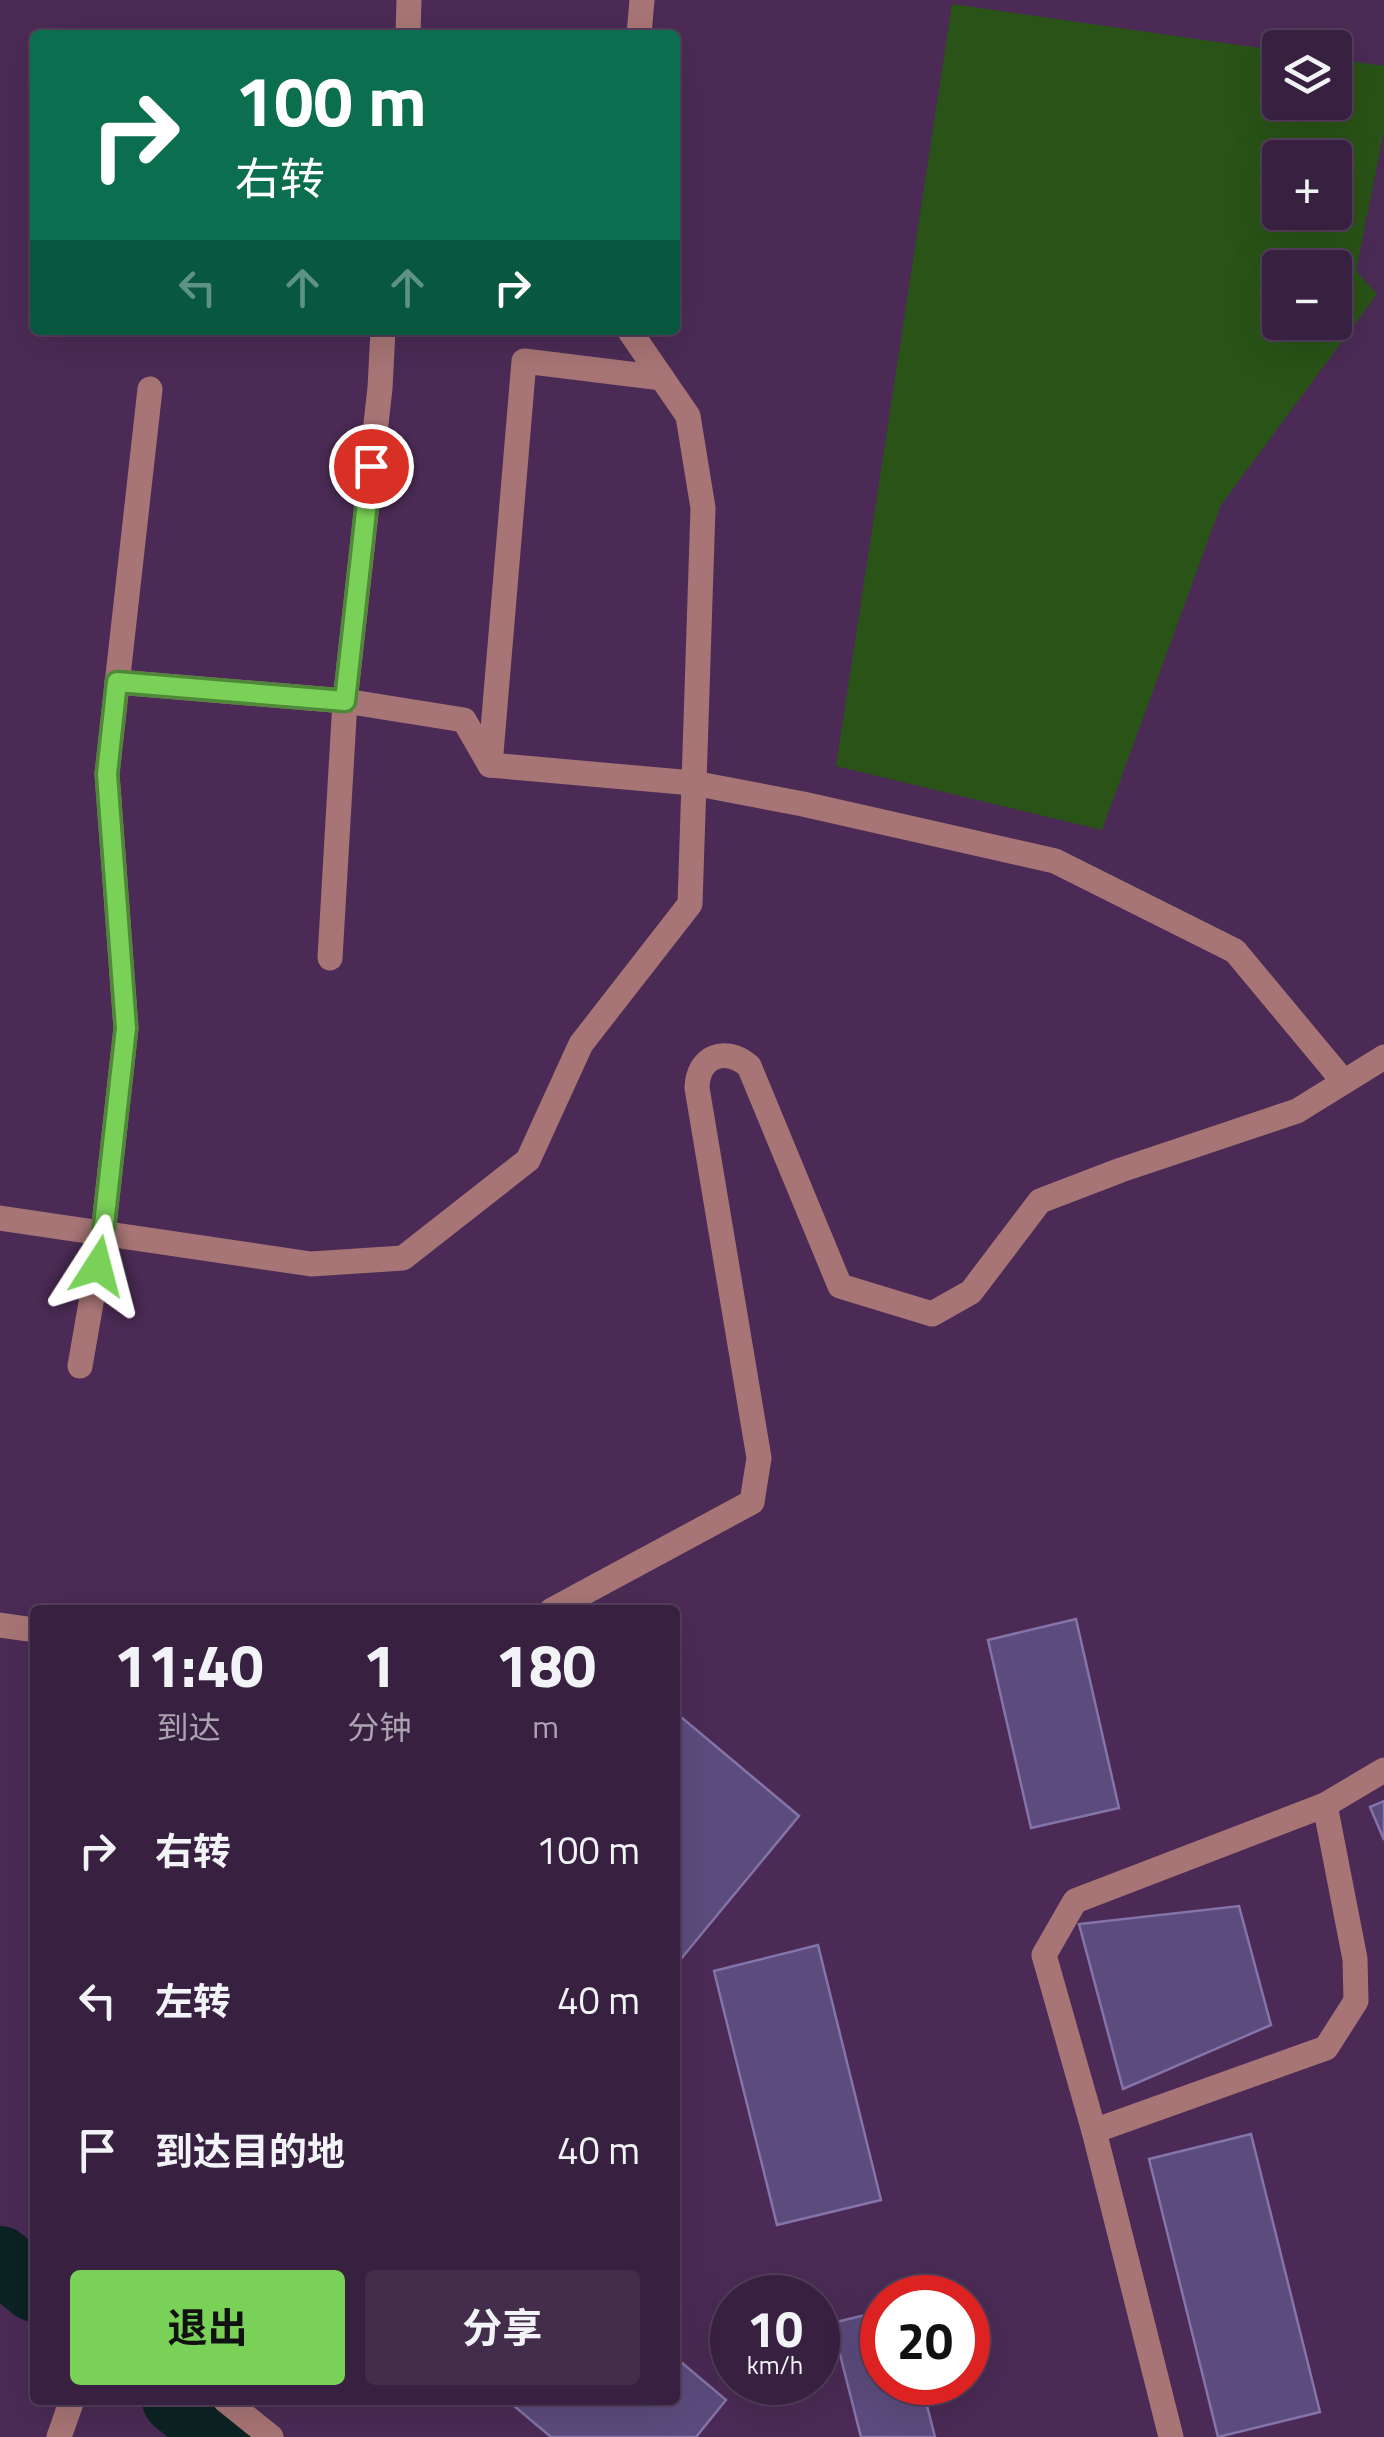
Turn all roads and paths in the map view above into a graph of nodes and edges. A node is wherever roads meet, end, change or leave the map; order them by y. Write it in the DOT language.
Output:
graph roads {
  1 [pos="409,0"];
  2 [pos="642,0"];
  3 [pos="408,30"];
  4 [pos="640,30"];
  5 [pos="382,335"];
  6 [pos="632,335"];
  7 [pos="662,378"];
  8 [pos="150,389"];
  9 [pos="117,682"];
  10 [pos="345,701"];
  11 [pos="490,765"];
  12 [pos="693,782"];
  13 [pos="330,958"];
  14 [pos="1384,1057"];
  15 [pos="1344,1082"];
  16 [pos="0,1218"];
  17 [pos="103,1234"];
  18 [pos="80,1366"];
  19 [pos="561,1605"];
  20 [pos="0,1626"];
  21 [pos="30,1629"];
  22 [pos="1384,1770"];
  23 [pos="1325,1805"];
  24 [pos="1094,2131"];
  25 [pos="70,2405"];
  26 [pos="231,2405"];
  27 [pos="59,2437"];
  28 [pos="270,2437"];
  29 [pos="1171,2437"];
  1 -- 3 [label="street"];
  2 -- 4 [label="street"];
  5 -- 10 [label="street"];
  6 -- 7 [label="street"];
  7 -- 11 [label="street"];
  7 -- 12 [label="street"];
  8 -- 9 [label="street"];
  9 -- 10 [label="street"];
  9 -- 17 [label="street"];
  10 -- 11 [label="street"];
  10 -- 13 [label="street"];
  11 -- 12 [label="street"];
  12 -- 15 [label="street"];
  12 -- 17 [label="street"];
  14 -- 15 [label="street"];
  15 -- 19 [label="street"];
  16 -- 17 [label="street"];
  17 -- 18 [label="street"];
  20 -- 21 [label="street"];
  22 -- 23 [label="street"];
  23 -- 24 [label="street"];
  23 -- 24 [label="street"];
  24 -- 29 [label="street"];
  25 -- 27 [label="street"];
  26 -- 28 [label="street"];
}
